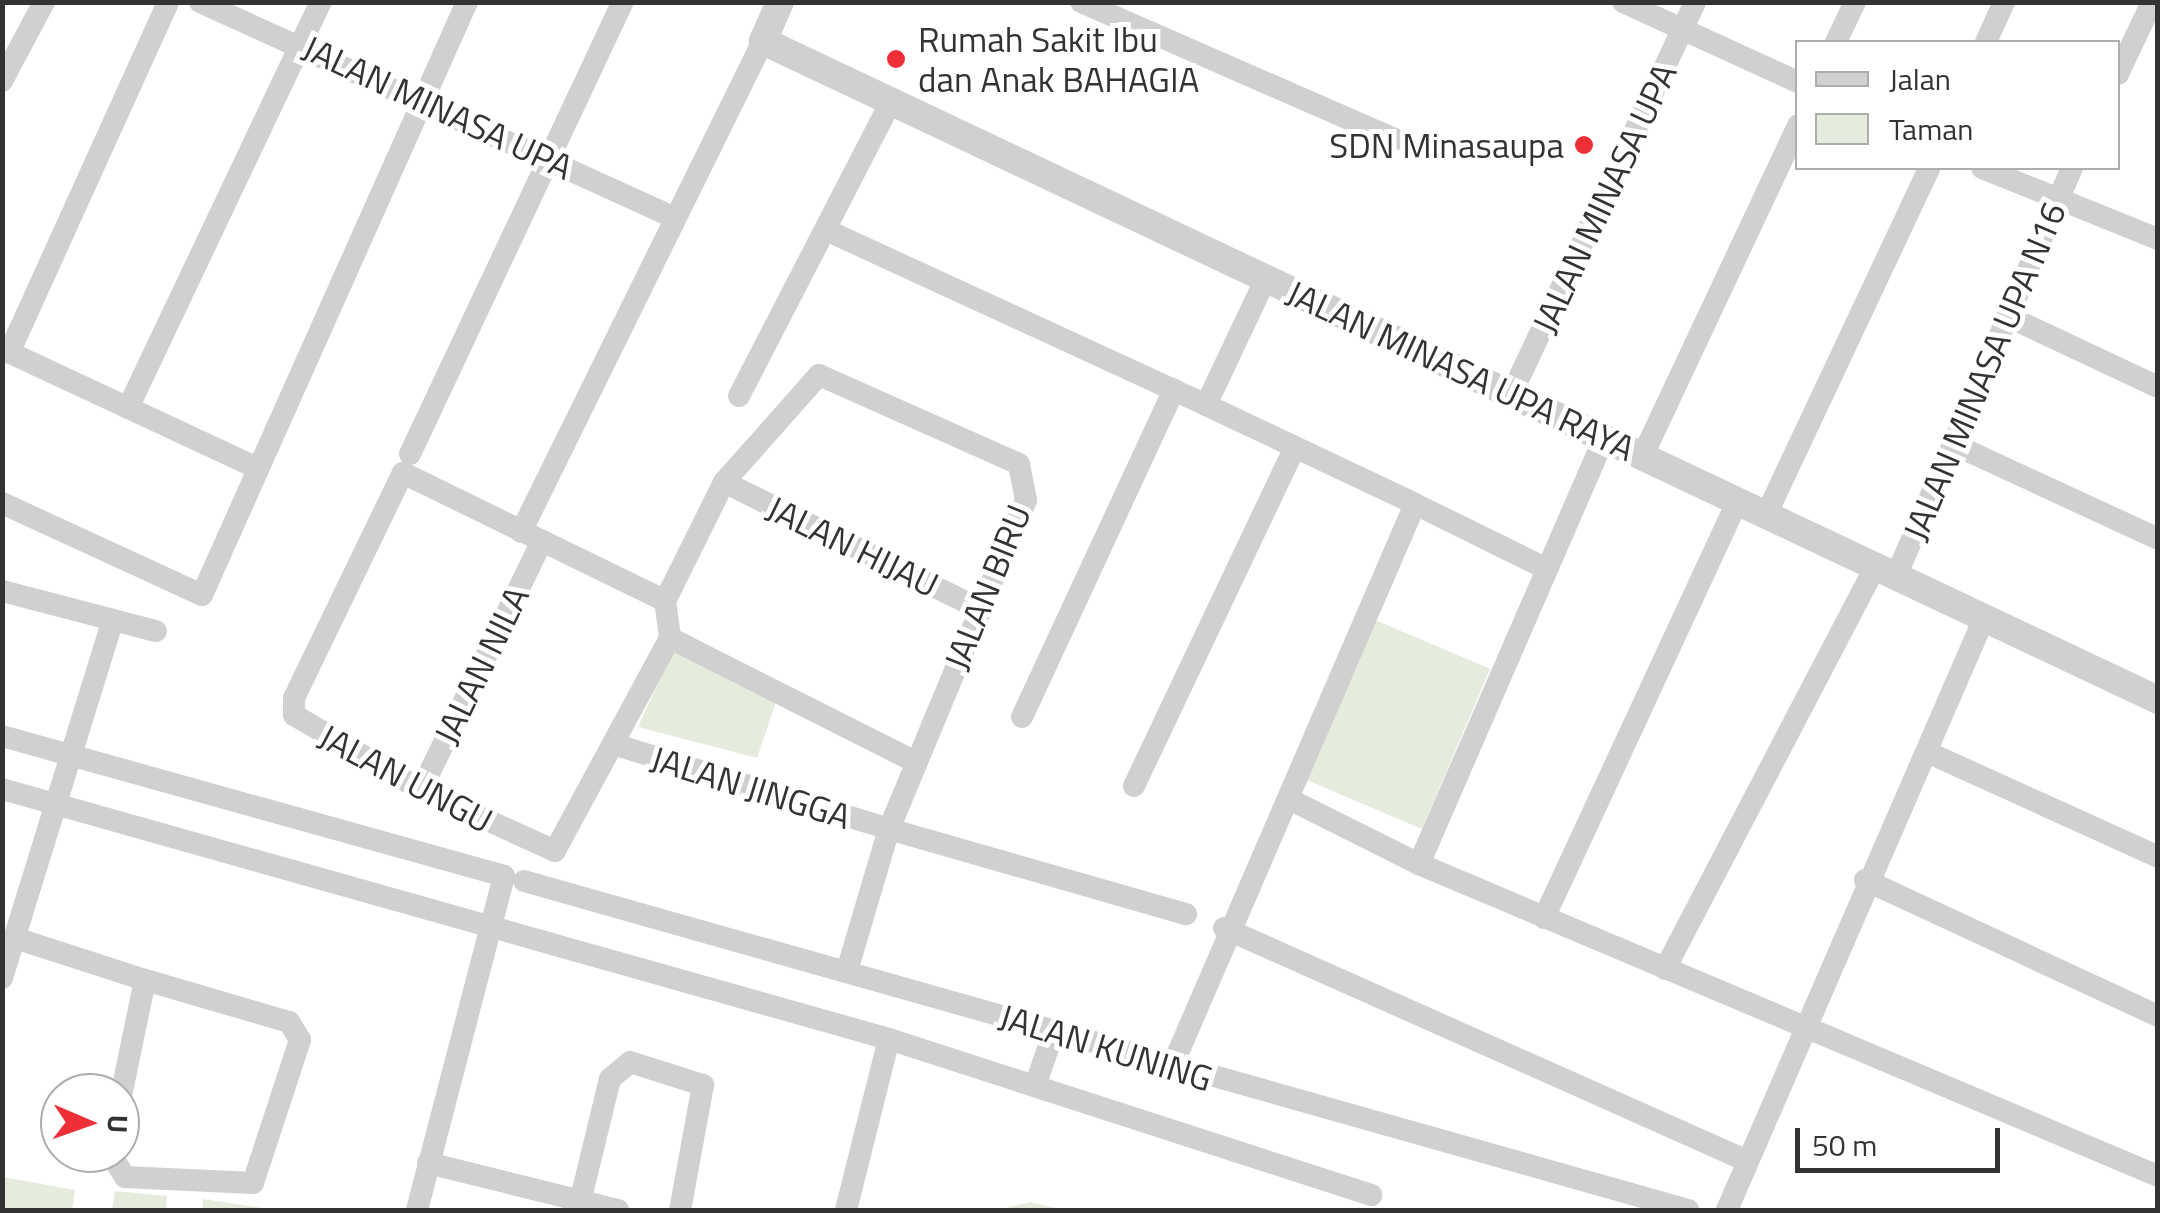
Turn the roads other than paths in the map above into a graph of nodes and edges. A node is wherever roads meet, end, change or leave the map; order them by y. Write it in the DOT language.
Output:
graph roads {
  1 [pos="44,2"];
  2 [pos="168,2"];
  3 [pos="200,2"];
  4 [pos="322,2"];
  5 [pos="467,2"];
  6 [pos="622,2"];
  7 [pos="780,2"];
  8 [pos="1081,2"];
  9 [pos="1623,2"];
  10 [pos="1695,2"];
  11 [pos="1855,2"];
  12 [pos="2004,2"];
  13 [pos="2152,2"];
  14 [pos="1682,30"];
  15 [pos="1837,40"];
  16 [pos="1987,40"];
  17 [pos="763,41"];
  18 [pos="302,42"];
  19 [pos="2120,70"];
  20 [pos="2,81"];
  21 [pos="1795,81"];
  22 [pos="421,98"];
  23 [pos="890,104"];
  24 [pos="1795,131"];
  25 [pos="1394,139"];
  26 [pos="549,160"];
  27 [pos="1929,170"];
  28 [pos="1987,170"];
  29 [pos="2071,170"];
  30 [pos="2057,200"];
  31 [pos="673,216"];
  32 [pos="826,230"];
  33 [pos="2158,239"];
  34 [pos="1266,278"];
  35 [pos="2007,316"];
  36 [pos="6,351"];
  37 [pos="2158,388"];
  38 [pos="1174,390"];
  39 [pos="1512,393"];
  40 [pos="739,396"];
  41 [pos="1206,404"];
  42 [pos="128,408"];
  43 [pos="1604,438"];
  44 [pos="1955,445"];
  45 [pos="1295,447"];
  46 [pos="1643,455"];
  47 [pos="407,464"];
  48 [pos="257,468"];
  49 [pos="724,482"];
  50 [pos="1738,501"];
  51 [pos="2,503"];
  52 [pos="1414,504"];
  53 [pos="1766,513"];
  54 [pos="531,536"];
  55 [pos="2158,539"];
  56 [pos="1545,568"];
  57 [pos="1887,570"];
  58 [pos="2,591"];
  59 [pos="665,602"];
  60 [pos="982,610"];
  61 [pos="1985,616"];
  62 [pos="113,620"];
  63 [pos="156,631"];
  64 [pos="670,638"];
  65 [pos="2158,700"];
  66 [pos="1022,717"];
  67 [pos="2,736"];
  68 [pos="614,744"];
  69 [pos="1927,752"];
  70 [pos="67,754"];
  71 [pos="912,760"];
  72 [pos="1134,786"];
  73 [pos="2,789"];
  74 [pos="421,790"];
  75 [pos="1289,799"];
  76 [pos="50,804"];
  77 [pos="889,829"];
  78 [pos="2158,857"];
  79 [pos="1419,864"];
  80 [pos="514,879"];
  81 [pos="1866,880"];
  82 [pos="1186,914"];
  83 [pos="1544,918"];
  84 [pos="491,925"];
  85 [pos="1224,928"];
  86 [pos="14,938"];
  87 [pos="1665,969"];
  88 [pos="847,971"];
  89 [pos="2,978"];
  90 [pos="145,980"];
  91 [pos="2158,1016"];
  92 [pos="1054,1031"];
  93 [pos="1805,1032"];
  94 [pos="889,1040"];
  95 [pos="1170,1069"];
  96 [pos="126,1073"];
  97 [pos="1034,1086"];
  98 [pos="1745,1160"];
  99 [pos="428,1164"];
  100 [pos="123,1173"];
  101 [pos="2158,1176"];
  102 [pos="1371,1194"];
  103 [pos="580,1202"];
  104 [pos="417,1210"];
  105 [pos="618,1210"];
  106 [pos="680,1210"];
  107 [pos="846,1210"];
  108 [pos="1688,1210"];
  109 [pos="1727,1210"];
  1 -- 20 [label="street"];
  2 -- 36 [label="street"];
  3 -- 18 [label="street, JALAN MINASA UPA"];
  4 -- 18 [label="street"];
  5 -- 22 [label="street"];
  6 -- 26 [label="street, JALAN UNGU"];
  7 -- 17 [label="street"];
  8 -- 25 [label="street"];
  9 -- 14 [label="street"];
  10 -- 14 [label="street, JALAN MINASA UPA"];
  11 -- 15 [label="street"];
  12 -- 16 [label="street"];
  13 -- 19 [label="street"];
  14 -- 21 [label="street"];
  14 -- 39 [label="street, JALAN MINASA UPA"];
  17 -- 23 [label="street, JALAN MINASA UPA RAYA"];
  17 -- 31 [label="street, JALAN NILA"];
  18 -- 22 [label="street, JALAN MINASA UPA"];
  18 -- 42 [label="street"];
  22 -- 26 [label="street, JALAN MINASA UPA"];
  22 -- 48 [label="street"];
  23 -- 32 [label="street"];
  23 -- 34 [label="street, JALAN MINASA UPA RAYA"];
  24 -- 46 [label="street"];
  26 -- 31 [label="street, JALAN MINASA UPA"];
  26 -- 47 [label="street, JALAN UNGU"];
  27 -- 53 [label="street"];
  28 -- 30 [label="street"];
  29 -- 30 [label="street, JALAN MINASA UPA N16"];
  30 -- 33 [label="street"];
  30 -- 35 [label="street, JALAN MINASA UPA N16"];
  31 -- 54 [label="street, JALAN NILA"];
  32 -- 38 [label="street"];
  32 -- 40 [label="street"];
  34 -- 39 [label="street, JALAN MINASA UPA RAYA"];
  34 -- 41 [label="street"];
  35 -- 37 [label="street"];
  35 -- 44 [label="street, JALAN MINASA UPA N16"];
  36 -- 42 [label="street"];
  38 -- 41 [label="street"];
  38 -- 66 [label="street"];
  39 -- 43 [label="street, JALAN MINASA UPA RAYA"];
  41 -- 45 [label="street"];
  42 -- 48 [label="street"];
  43 -- 46 [label="street, JALAN MINASA UPA RAYA"];
  43 -- 56 [label="street"];
  44 -- 55 [label="street"];
  44 -- 57 [label="street, JALAN MINASA UPA N16"];
  45 -- 52 [label="street"];
  45 -- 72 [label="street"];
  46 -- 50 [label="street, JALAN MINASA UPA RAYA"];
  47 -- 54 [label="street"];
  47 -- 74 [label="street, JALAN UNGU"];
  48 -- 51 [label="street"];
  49 -- 59 [label="street, JALAN BIRU"];
  49 -- 60 [label="street, JALAN HIJAU"];
  49 -- 60 [label="street, JALAN BIRU"];
  50 -- 53 [label="street, JALAN MINASA UPA RAYA"];
  50 -- 83 [label="street"];
  52 -- 56 [label="street"];
  52 -- 75 [label="street"];
  53 -- 57 [label="street, JALAN MINASA UPA RAYA"];
  54 -- 59 [label="street"];
  54 -- 74 [label="street, JALAN NILA"];
  56 -- 79 [label="street"];
  57 -- 61 [label="street, JALAN MINASA UPA RAYA"];
  57 -- 87 [label="street, JALAN MINASA UPA N16"];
  58 -- 62 [label="street"];
  59 -- 64 [label="street"];
  60 -- 71 [label="street, JALAN BIRU"];
  61 -- 65 [label="street, JALAN MINASA UPA RAYA"];
  61 -- 69 [label="street"];
  62 -- 63 [label="street"];
  62 -- 70 [label="street"];
  64 -- 68 [label="street"];
  64 -- 71 [label="street"];
  67 -- 70 [label="street, JALAN KUNING"];
  68 -- 74 [label="street, JALAN UNGU"];
  68 -- 77 [label="street, JALAN JINGGA"];
  69 -- 78 [label="street"];
  69 -- 81 [label="street"];
  70 -- 76 [label="street"];
  70 -- 80 [label="street, JALAN KUNING"];
  71 -- 77 [label="street, JALAN BIRU"];
  73 -- 76 [label="street"];
  75 -- 79 [label="street"];
  75 -- 85 [label="street"];
  76 -- 84 [label="street"];
  76 -- 86 [label="street"];
  77 -- 82 [label="street"];
  77 -- 88 [label="street, JALAN BIRU"];
  79 -- 83 [label="street"];
  80 -- 84 [label="street"];
  80 -- 88 [label="street, JALAN KUNING"];
  81 -- 91 [label="street"];
  81 -- 93 [label="street"];
  83 -- 87 [label="street"];
  84 -- 94 [label="street"];
  84 -- 99 [label="street"];
  85 -- 95 [label="street"];
  85 -- 98 [label="street"];
  86 -- 89 [label="street"];
  86 -- 90 [label="street"];
  87 -- 93 [label="street"];
  88 -- 92 [label="street, JALAN KUNING"];
  90 -- 96 [label="street"];
  90 -- 100 [label="street"];
  92 -- 95 [label="street, JALAN KUNING"];
  92 -- 97 [label="street"];
  93 -- 98 [label="street"];
  93 -- 101 [label="street"];
  94 -- 97 [label="street"];
  94 -- 107 [label="street"];
  95 -- 108 [label="street, JALAN KUNING"];
  97 -- 102 [label="street"];
  98 -- 109 [label="street"];
  99 -- 103 [label="street"];
  99 -- 104 [label="street"];
  103 -- 105 [label="street"];
  103 -- 106 [label="street"];
}
